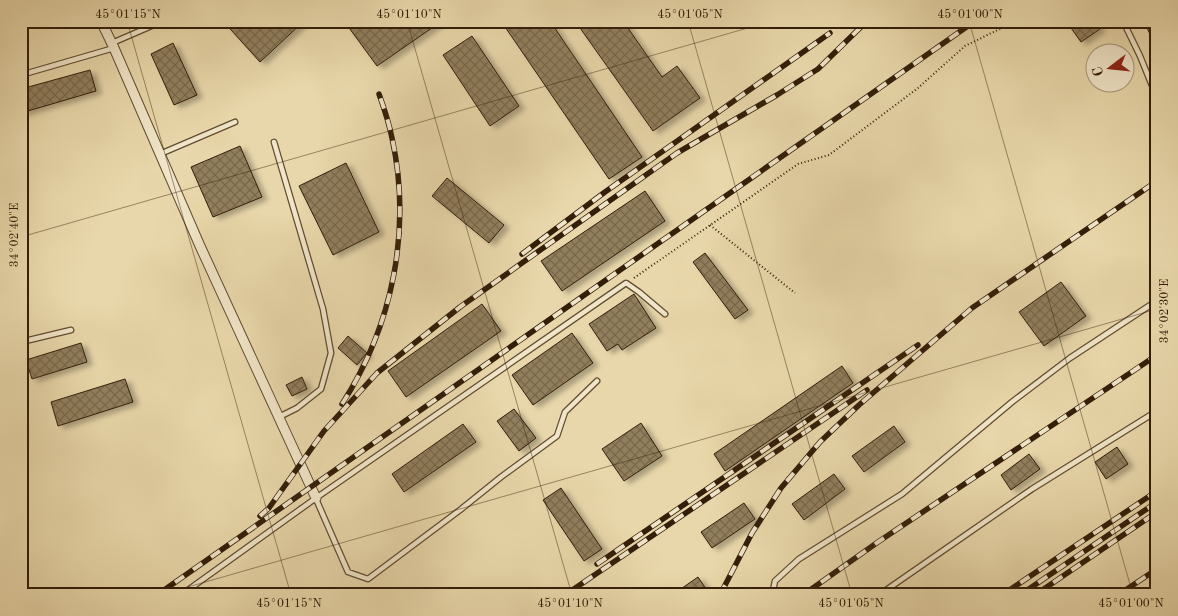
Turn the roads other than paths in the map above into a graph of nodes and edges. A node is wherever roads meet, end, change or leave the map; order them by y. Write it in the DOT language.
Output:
graph roads {
  1 [pos="101,21"];
  2 [pos="163,21"];
  3 [pos="1122,21"];
  4 [pos="113,45"];
  5 [pos="21,75"];
  6 [pos="1157,94"];
  7 [pos="235,122"];
  8 [pos="274,142"];
  9 [pos="160,154"];
  10 [pos="1157,299"];
  11 [pos="665,314"];
  12 [pos="71,330"];
  13 [pos="21,342"];
  14 [pos="597,381"];
  15 [pos="1157,411"];
  16 [pos="279,417"];
  17 [pos="316,498"];
  18 [pos="181,595"];
  19 [pos="772,595"];
  20 [pos="879,595"];
  1 -- 4 [label="street"];
  2 -- 4 [label="lane"];
  3 -- 6 [label="lane"];
  4 -- 5 [label="lane"];
  4 -- 9 [label="street"];
  7 -- 9 [label="lane"];
  8 -- 16 [label="lane"];
  9 -- 16 [label="street"];
  10 -- 19 [label="lane"];
  11 -- 17 [label="lane"];
  12 -- 13 [label="lane"];
  14 -- 17 [label="lane"];
  15 -- 20 [label="lane"];
  16 -- 17 [label="street"];
  17 -- 18 [label="lane"];
}
